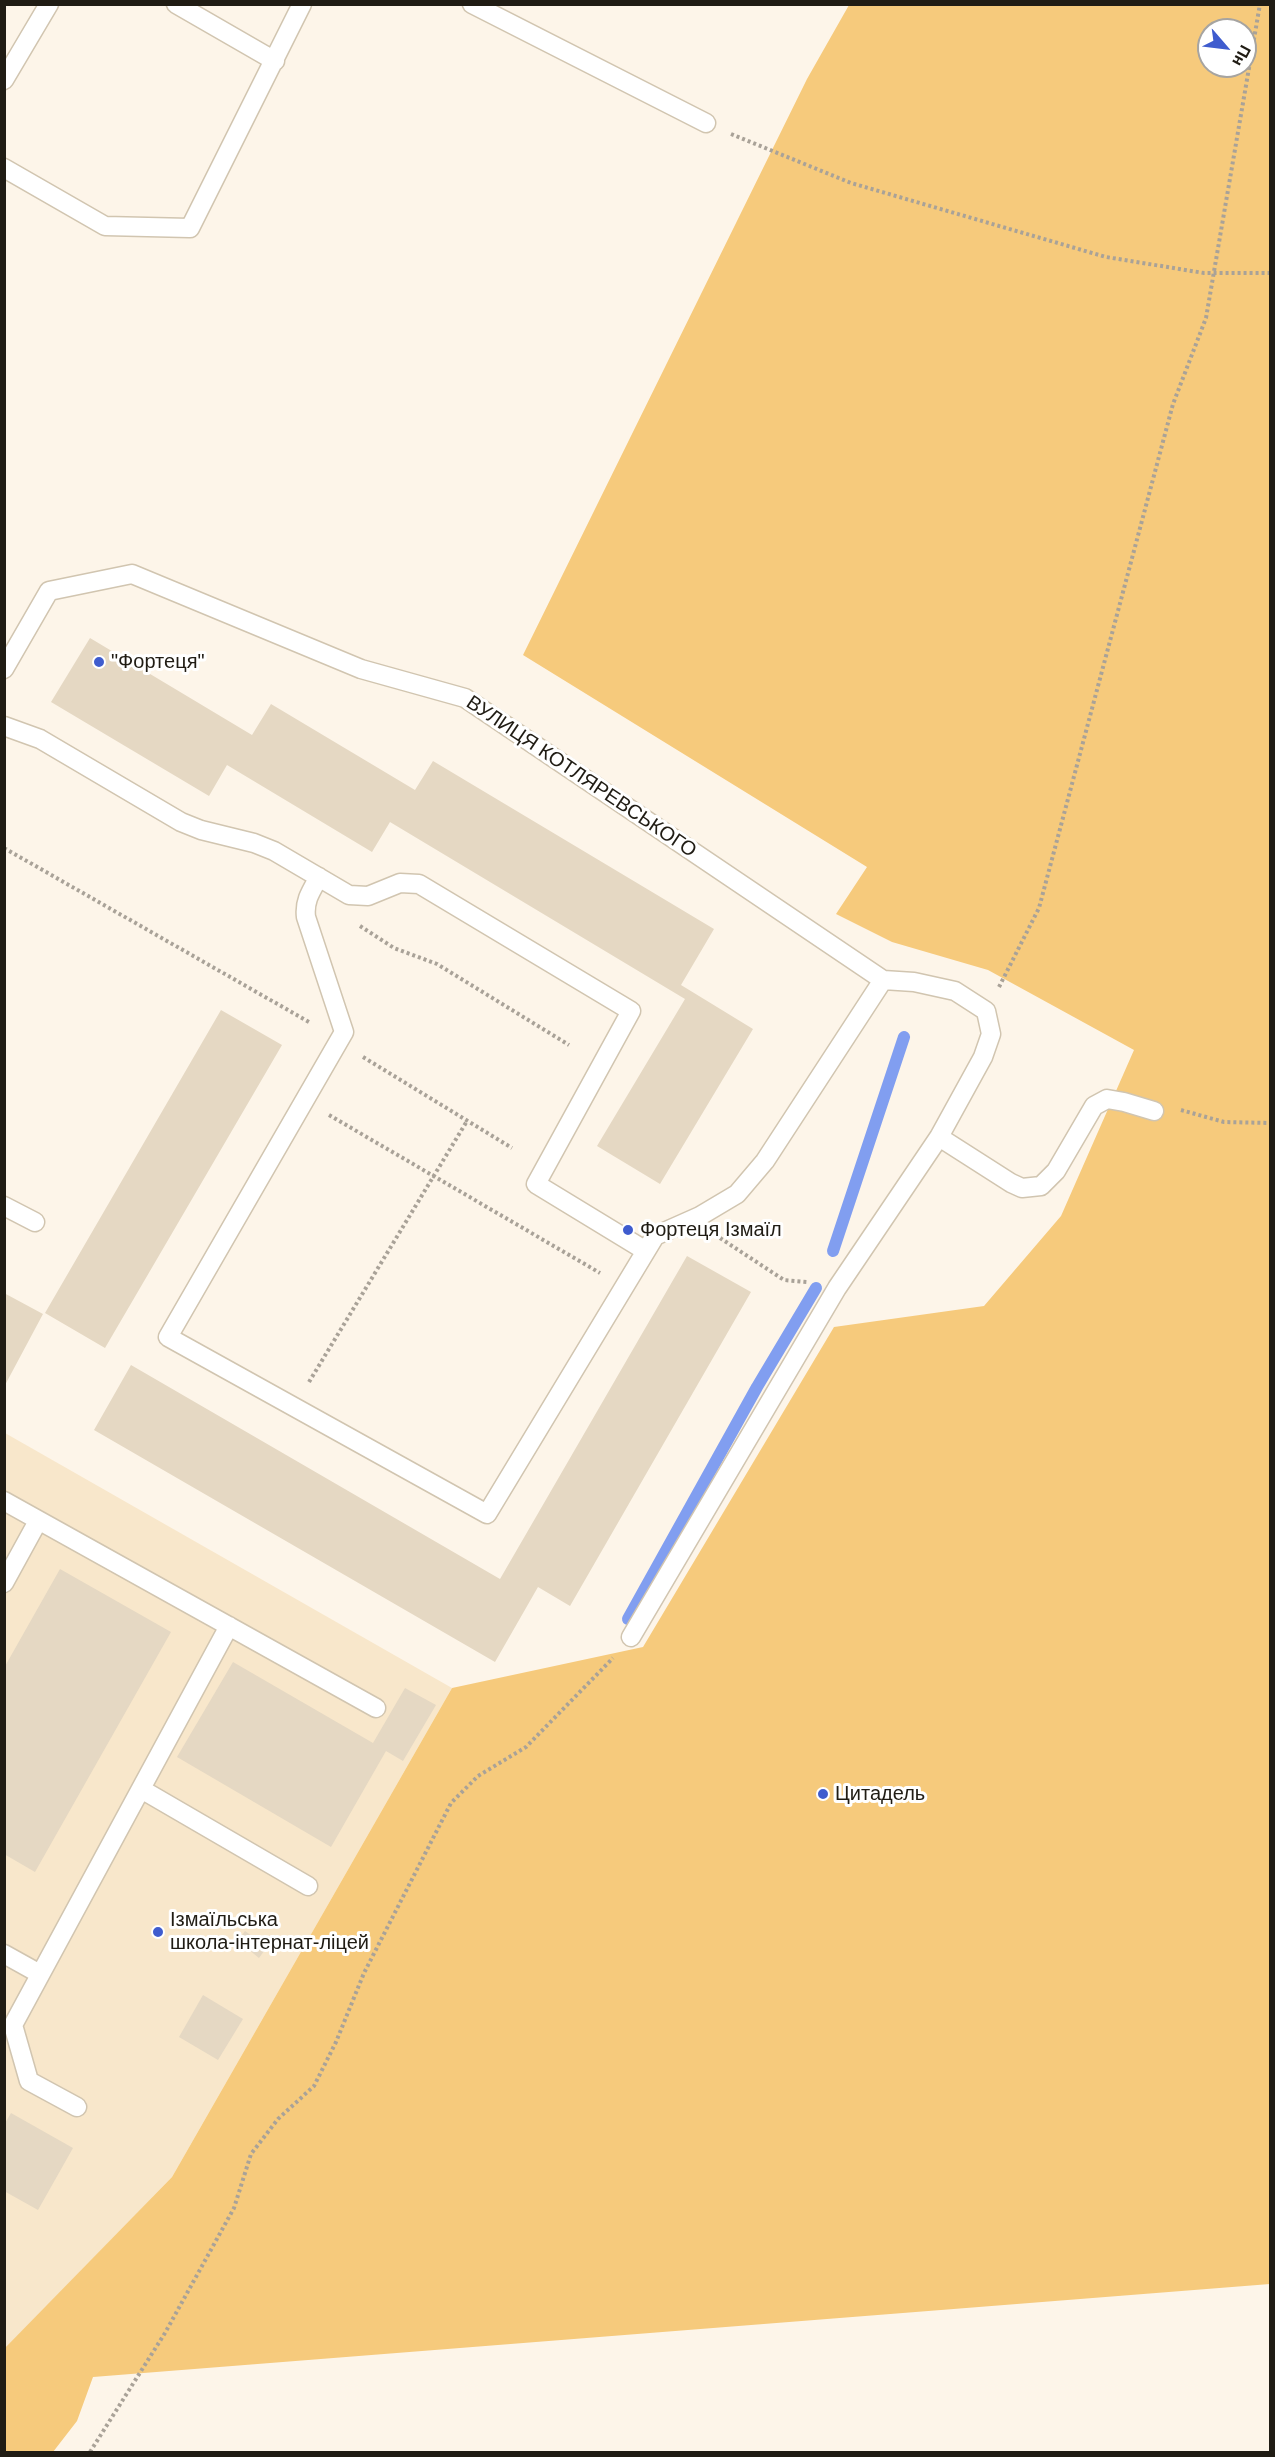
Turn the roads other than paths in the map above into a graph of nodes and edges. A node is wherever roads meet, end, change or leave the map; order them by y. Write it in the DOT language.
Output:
graph roads {
  1 [pos="49,4"];
  2 [pos="176,4"];
  3 [pos="302,4"];
  4 [pos="472,4"];
  5 [pos="275,62"];
  6 [pos="4,80"];
  7 [pos="706,123"];
  8 [pos="4,168"];
  9 [pos="4,669"];
  10 [pos="4,726"];
  11 [pos="319,877"];
  12 [pos="883,980"];
  13 [pos="1154,1111"];
  14 [pos="939,1137"];
  15 [pos="4,1206"];
  16 [pos="35,1222"];
  17 [pos="645,1251"];
  18 [pos="4,1501"];
  19 [pos="38,1521"];
  20 [pos="4,1583"];
  21 [pos="229,1626"];
  22 [pos="631,1637"];
  23 [pos="376,1708"];
  24 [pos="141,1789"];
  25 [pos="308,1886"];
  26 [pos="4,1954"];
  27 [pos="40,1974"];
  28 [pos="77,2107"];
  1 -- 6 [label="lane"];
  2 -- 5 [label="lane"];
  3 -- 5 [label="lane"];
  4 -- 7 [label="lane"];
  5 -- 8 [label="lane"];
  9 -- 12 [label="lane, ВУЛИЦЯ КОТЛЯРЕВСЬКОГО"];
  10 -- 11 [label="lane"];
  11 -- 17 [label="lane"];
  11 -- 17 [label="lane"];
  12 -- 14 [label="lane"];
  12 -- 17 [label="lane"];
  13 -- 14 [label="lane"];
  14 -- 22 [label="lane"];
  15 -- 16 [label="lane"];
  18 -- 19 [label="lane"];
  19 -- 20 [label="lane"];
  19 -- 21 [label="lane"];
  21 -- 23 [label="lane"];
  21 -- 24 [label="lane"];
  24 -- 25 [label="lane"];
  24 -- 27 [label="lane"];
  26 -- 27 [label="lane"];
  27 -- 28 [label="lane"];
}
